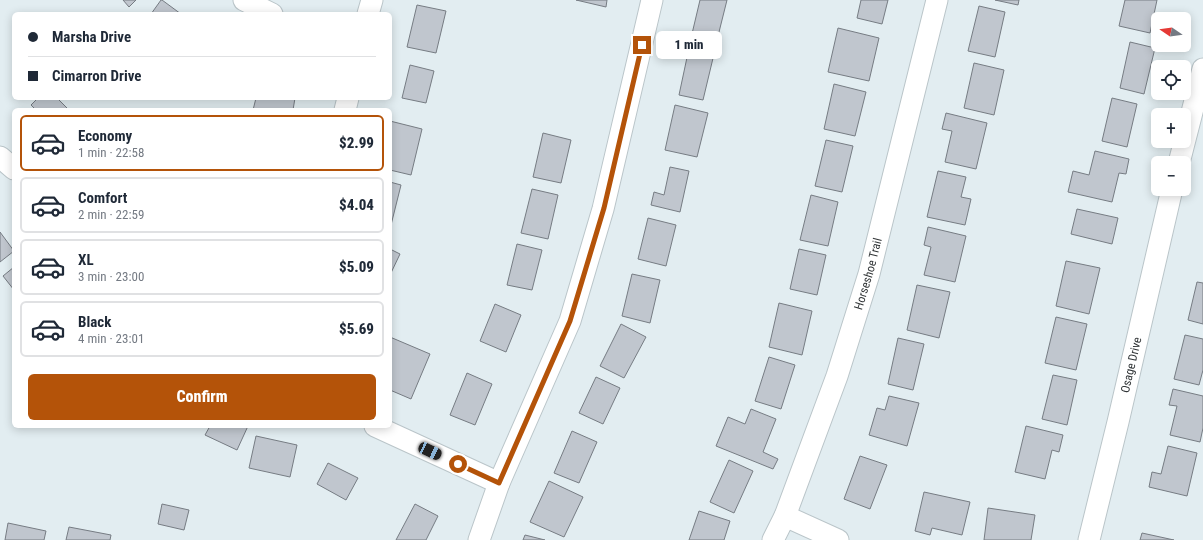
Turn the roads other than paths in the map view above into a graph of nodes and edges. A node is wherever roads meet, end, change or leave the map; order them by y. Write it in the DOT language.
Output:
graph roads {
  1 [pos="244,0"];
  2 [pos="372,0"];
  3 [pos="652,0"];
  4 [pos="937,0"];
  5 [pos="268,12"];
  6 [pos="369,12"];
  7 [pos="1203,68"];
  8 [pos="1180,156"];
  9 [pos="0,157"];
  10 [pos="12,167"];
  11 [pos="1170,196"];
  12 [pos="379,428"];
  13 [pos="499,483"];
  14 [pos="785,516"];
  15 [pos="479,540"];
  16 [pos="773,540"];
  17 [pos="838,540"];
  18 [pos="1089,540"];
  1 -- 5 [label="street"];
  2 -- 6 [label="street"];
  3 -- 13 [label="street"];
  4 -- 14 [label="street, Horseshoe Trail"];
  7 -- 8 [label="street"];
  9 -- 10 [label="street"];
  11 -- 18 [label="street, Osage Drive"];
  12 -- 13 [label="street"];
  13 -- 15 [label="street"];
  14 -- 16 [label="street, Horseshoe Trail"];
  14 -- 17 [label="street"];
}
